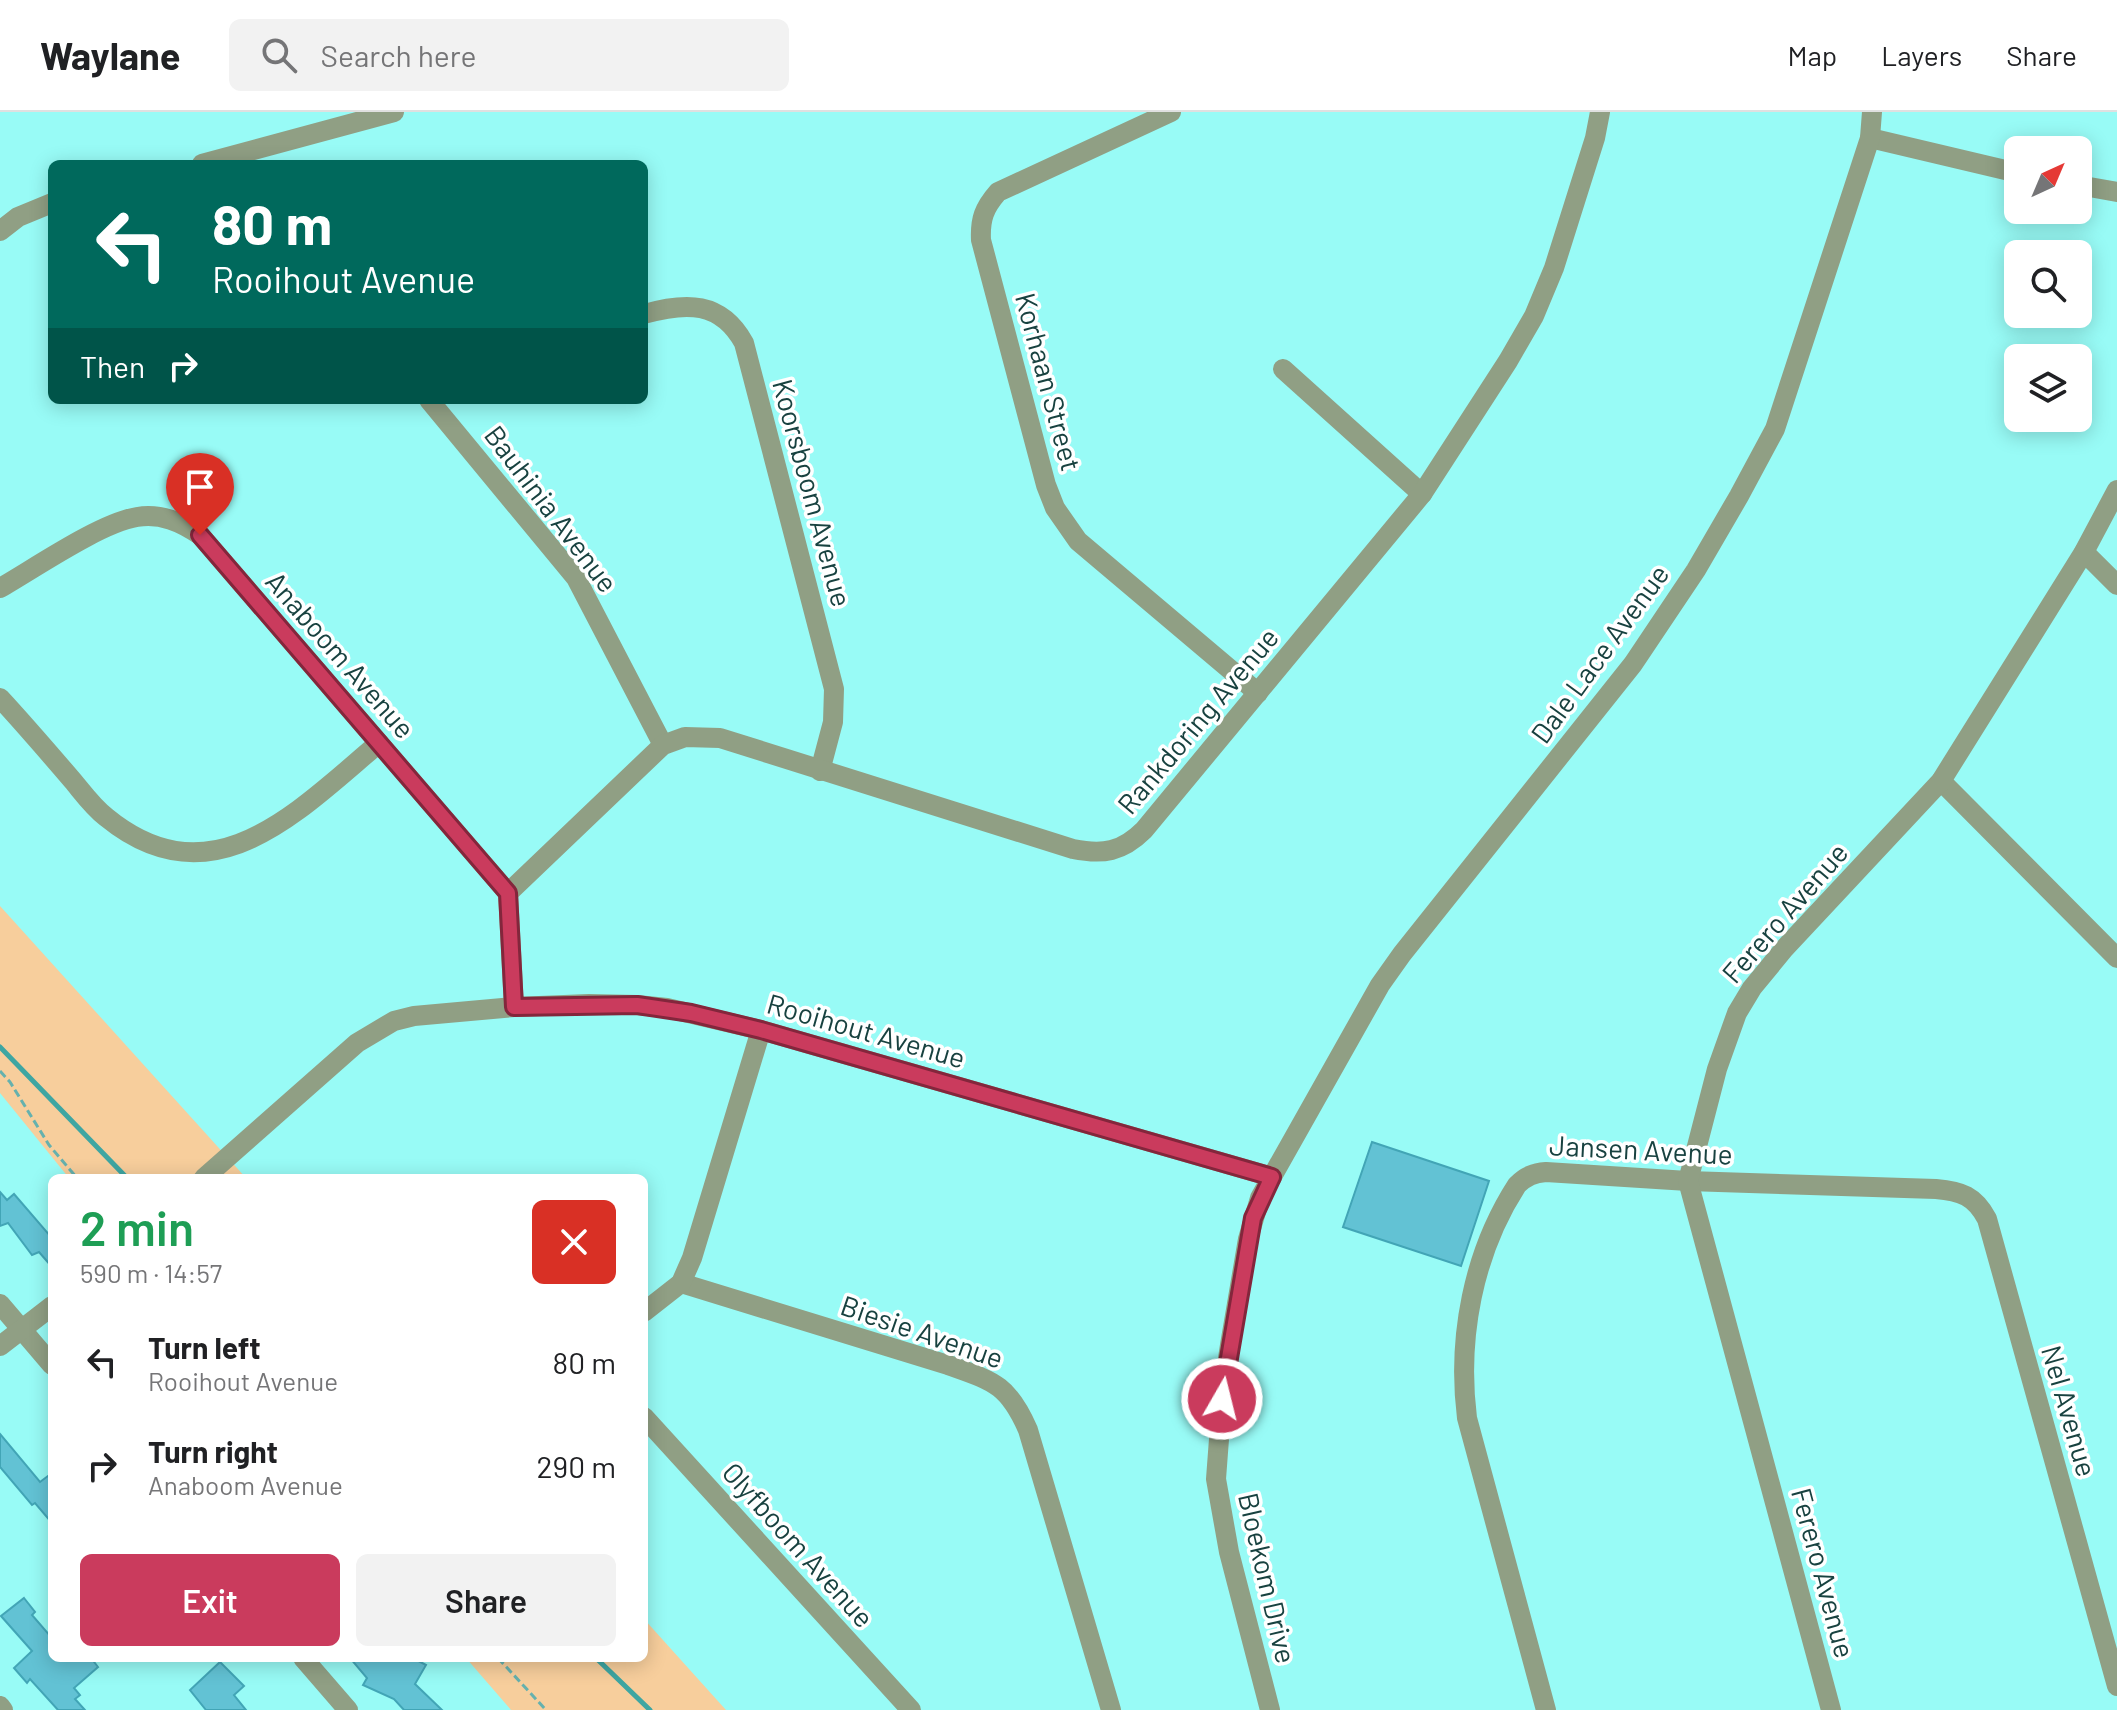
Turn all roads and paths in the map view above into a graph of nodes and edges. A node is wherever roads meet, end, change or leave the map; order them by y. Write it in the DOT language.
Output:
graph roads {
  1 [pos="394,112"];
  2 [pos="1171,112"];
  3 [pos="1600,112"];
  4 [pos="1872,112"];
  5 [pos="1870,138"];
  6 [pos="266,156"];
  7 [pos="234,160"];
  8 [pos="2004,170"];
  9 [pos="2092,188"];
  10 [pos="2117,192"];
  11 [pos="48,204"];
  12 [pos="0,231"];
  13 [pos="648,313"];
  14 [pos="1283,369"];
  15 [pos="432,404"];
  16 [pos="2117,490"];
  17 [pos="1422,494"];
  18 [pos="2084,552"];
  19 [pos="2117,585"];
  20 [pos="0,588"];
  21 [pos="1258,693"];
  22 [pos="0,698"];
  23 [pos="379,743"];
  24 [pos="663,745"];
  25 [pos="820,771"];
  26 [pos="1941,781"];
  27 [pos="508,893"];
  28 [pos="2117,958"];
  29 [pos="514,1007"];
  30 [pos="761,1030"];
  31 [pos="0,1071"];
  32 [pos="74,1174"];
  33 [pos="209,1174"];
  34 [pos="1272,1177"];
  35 [pos="1688,1181"];
  36 [pos="1975,1200"];
  37 [pos="681,1283"];
  38 [pos="0,1304"];
  39 [pos="48,1309"];
  40 [pos="648,1309"];
  41 [pos="21,1328"];
  42 [pos="0,1346"];
  43 [pos="48,1360"];
  44 [pos="648,1421"];
  45 [pos="306,1662"];
  46 [pos="502,1662"];
  47 [pos="2117,1686"];
  48 [pos="348,1710"];
  49 [pos="546,1710"];
  50 [pos="911,1710"];
  51 [pos="1111,1710"];
  52 [pos="1270,1710"];
  53 [pos="1546,1710"];
  54 [pos="1831,1710"];
  1 -- 6 [label="street"];
  2 -- 21 [label="street, Korhaan Street"];
  3 -- 17 [label="street, Rankdoring Avenue"];
  4 -- 5 [label="street, Dale Lace Avenue"];
  5 -- 8 [label="street"];
  5 -- 34 [label="street, Dale Lace Avenue"];
  6 -- 7 [label="street"];
  9 -- 10 [label="street"];
  11 -- 12 [label="street"];
  13 -- 25 [label="street, Koorsboom Avenue"];
  14 -- 17 [label="street"];
  15 -- 24 [label="street, Bauhinia Avenue"];
  16 -- 18 [label="street, Ferero Avenue"];
  17 -- 21 [label="street, Rankdoring Avenue"];
  18 -- 19 [label="street"];
  18 -- 26 [label="street, Ferero Avenue"];
  20 -- 23 [label="street, Anaboom Avenue"];
  21 -- 25 [label="street, Rankdoring Avenue"];
  22 -- 23 [label="street"];
  23 -- 27 [label="street, Anaboom Avenue"];
  24 -- 25 [label="street, Rankdoring Avenue"];
  24 -- 27 [label="street"];
  26 -- 28 [label="street"];
  26 -- 35 [label="street, Ferero Avenue"];
  27 -- 29 [label="street"];
  29 -- 30 [label="street, Rooihout Avenue"];
  29 -- 33 [label="street, Rooihout Avenue"];
  30 -- 34 [label="street, Rooihout Avenue"];
  30 -- 37 [label="street"];
  31 -- 32 [label="path"];
  34 -- 52 [label="street, Bloekom Drive"];
  35 -- 36 [label="street, Jansen Avenue"];
  35 -- 53 [label="street, Jansen Avenue"];
  35 -- 54 [label="street, Ferero Avenue"];
  36 -- 47 [label="street, Nel Avenue"];
  37 -- 40 [label="street"];
  37 -- 51 [label="street, Biesie Avenue"];
  38 -- 41 [label="street"];
  39 -- 41 [label="street"];
  41 -- 42 [label="street"];
  41 -- 43 [label="street"];
  44 -- 50 [label="street, Olyfboom Avenue"];
  45 -- 48 [label="street"];
  46 -- 49 [label="path"];
}
